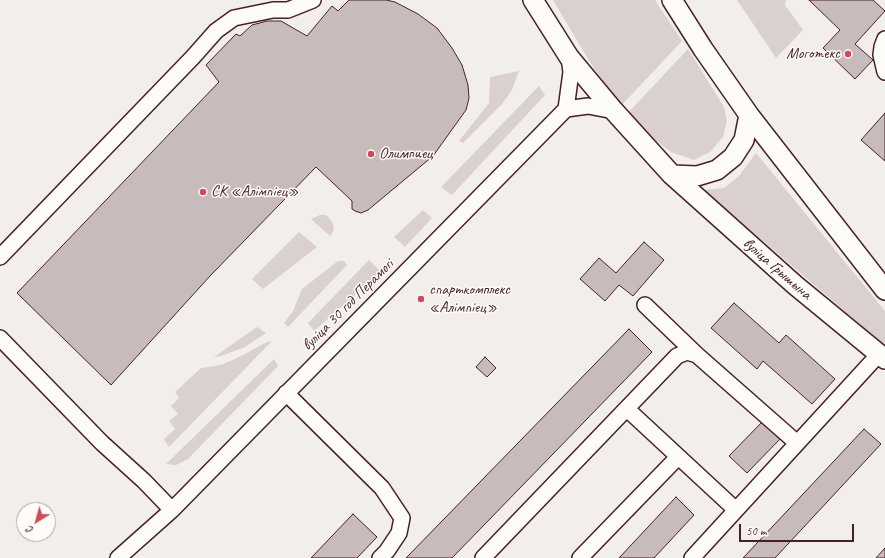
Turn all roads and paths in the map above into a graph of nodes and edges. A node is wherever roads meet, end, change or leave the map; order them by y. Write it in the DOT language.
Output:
graph roads {
  1 [pos="313,0"];
  2 [pos="533,0"];
  3 [pos="672,0"];
  4 [pos="885,39"];
  5 [pos="570,57"];
  6 [pos="885,72"];
  7 [pos="566,109"];
  8 [pos="614,111"];
  9 [pos="749,115"];
  10 [pos="672,175"];
  11 [pos="0,257"];
  12 [pos="885,289"];
  13 [pos="645,305"];
  14 [pos="0,338"];
  15 [pos="697,355"];
  16 [pos="882,356"];
  17 [pos="286,393"];
  18 [pos="626,409"];
  19 [pos="796,443"];
  20 [pos="678,457"];
  21 [pos="172,510"];
  22 [pos="736,510"];
  23 [pos="388,556"];
  24 [pos="118,558"];
  25 [pos="483,558"];
  26 [pos="580,558"];
  27 [pos="692,558"];
  1 -- 11 [label="street"];
  2 -- 5 [label="main road, вуліца Грышына"];
  3 -- 9 [label="main road"];
  4 -- 6 [label="street"];
  5 -- 7 [label="street"];
  5 -- 8 [label="main road, вуліца Грышына"];
  7 -- 8 [label="street"];
  7 -- 17 [label="street, вуліца 30 год Перамогі"];
  8 -- 10 [label="main road, вуліца Грышына"];
  9 -- 10 [label="main road"];
  9 -- 12 [label="main road"];
  10 -- 16 [label="main road, вуліца Грышына"];
  13 -- 15 [label="street"];
  14 -- 21 [label="street"];
  15 -- 18 [label="street"];
  15 -- 19 [label="street"];
  16 -- 19 [label="street"];
  17 -- 21 [label="street, вуліца 30 год Перамогі"];
  17 -- 23 [label="street"];
  18 -- 20 [label="street"];
  18 -- 25 [label="street"];
  19 -- 22 [label="street"];
  20 -- 22 [label="street"];
  20 -- 26 [label="street"];
  21 -- 24 [label="street, вуліца 30 год Перамогі"];
  22 -- 27 [label="street"];
}
